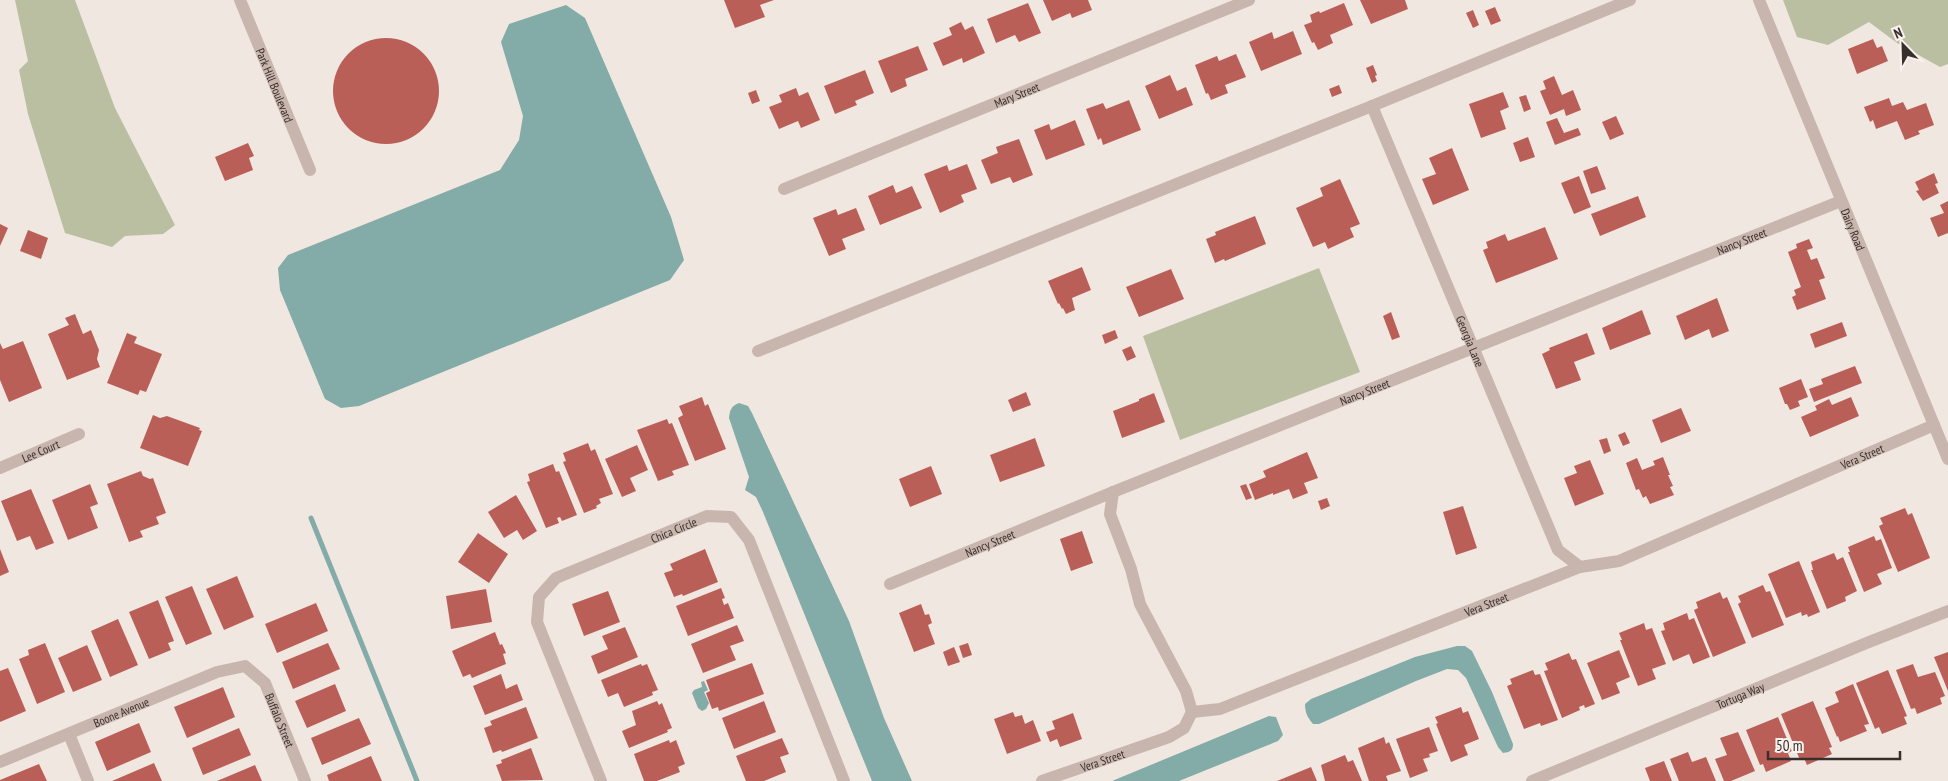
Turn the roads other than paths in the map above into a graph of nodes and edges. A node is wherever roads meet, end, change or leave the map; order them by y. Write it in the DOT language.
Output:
graph roads {
  1 [pos="240,0"];
  2 [pos="1249,0"];
  3 [pos="1630,0"];
  4 [pos="1758,0"];
  5 [pos="1372,106"];
  6 [pos="310,170"];
  7 [pos="784,188"];
  8 [pos="1841,201"];
  9 [pos="1474,348"];
  10 [pos="758,351"];
  11 [pos="1934,425"];
  12 [pos="79,434"];
  13 [pos="1948,459"];
  14 [pos="0,468"];
  15 [pos="1113,492"];
  16 [pos="1580,568"];
  17 [pos="890,584"];
  18 [pos="1948,611"];
  19 [pos="245,666"];
  20 [pos="1192,712"];
  21 [pos="69,734"];
  22 [pos="0,762"];
  23 [pos="88,781"];
  24 [pos="305,781"];
  25 [pos="600,781"];
  26 [pos="844,781"];
  27 [pos="1042,781"];
  28 [pos="1532,781"];
  1 -- 6 [label="street, Park Hill Boulevard"];
  2 -- 7 [label="street, Mary Street"];
  3 -- 5 [label="street"];
  4 -- 8 [label="street, Dairy Road"];
  5 -- 9 [label="street, Georgia Lane"];
  5 -- 10 [label="street"];
  8 -- 9 [label="street, Nancy Street"];
  8 -- 11 [label="street, Dairy Road"];
  9 -- 15 [label="street, Nancy Street"];
  9 -- 16 [label="street, Georgia Lane"];
  11 -- 13 [label="street, Dairy Road"];
  11 -- 16 [label="street, Vera Street"];
  12 -- 14 [label="street, Lee Court"];
  15 -- 17 [label="street, Nancy Street"];
  15 -- 20 [label="street"];
  16 -- 20 [label="street, Vera Street"];
  18 -- 28 [label="street, Tortuga Way"];
  19 -- 21 [label="street, Boone Avenue"];
  19 -- 24 [label="street, Buffalo Street"];
  20 -- 27 [label="street, Vera Street"];
  21 -- 22 [label="street, Boone Avenue"];
  21 -- 23 [label="street"];
  25 -- 26 [label="street, Chica Circle"];
}
